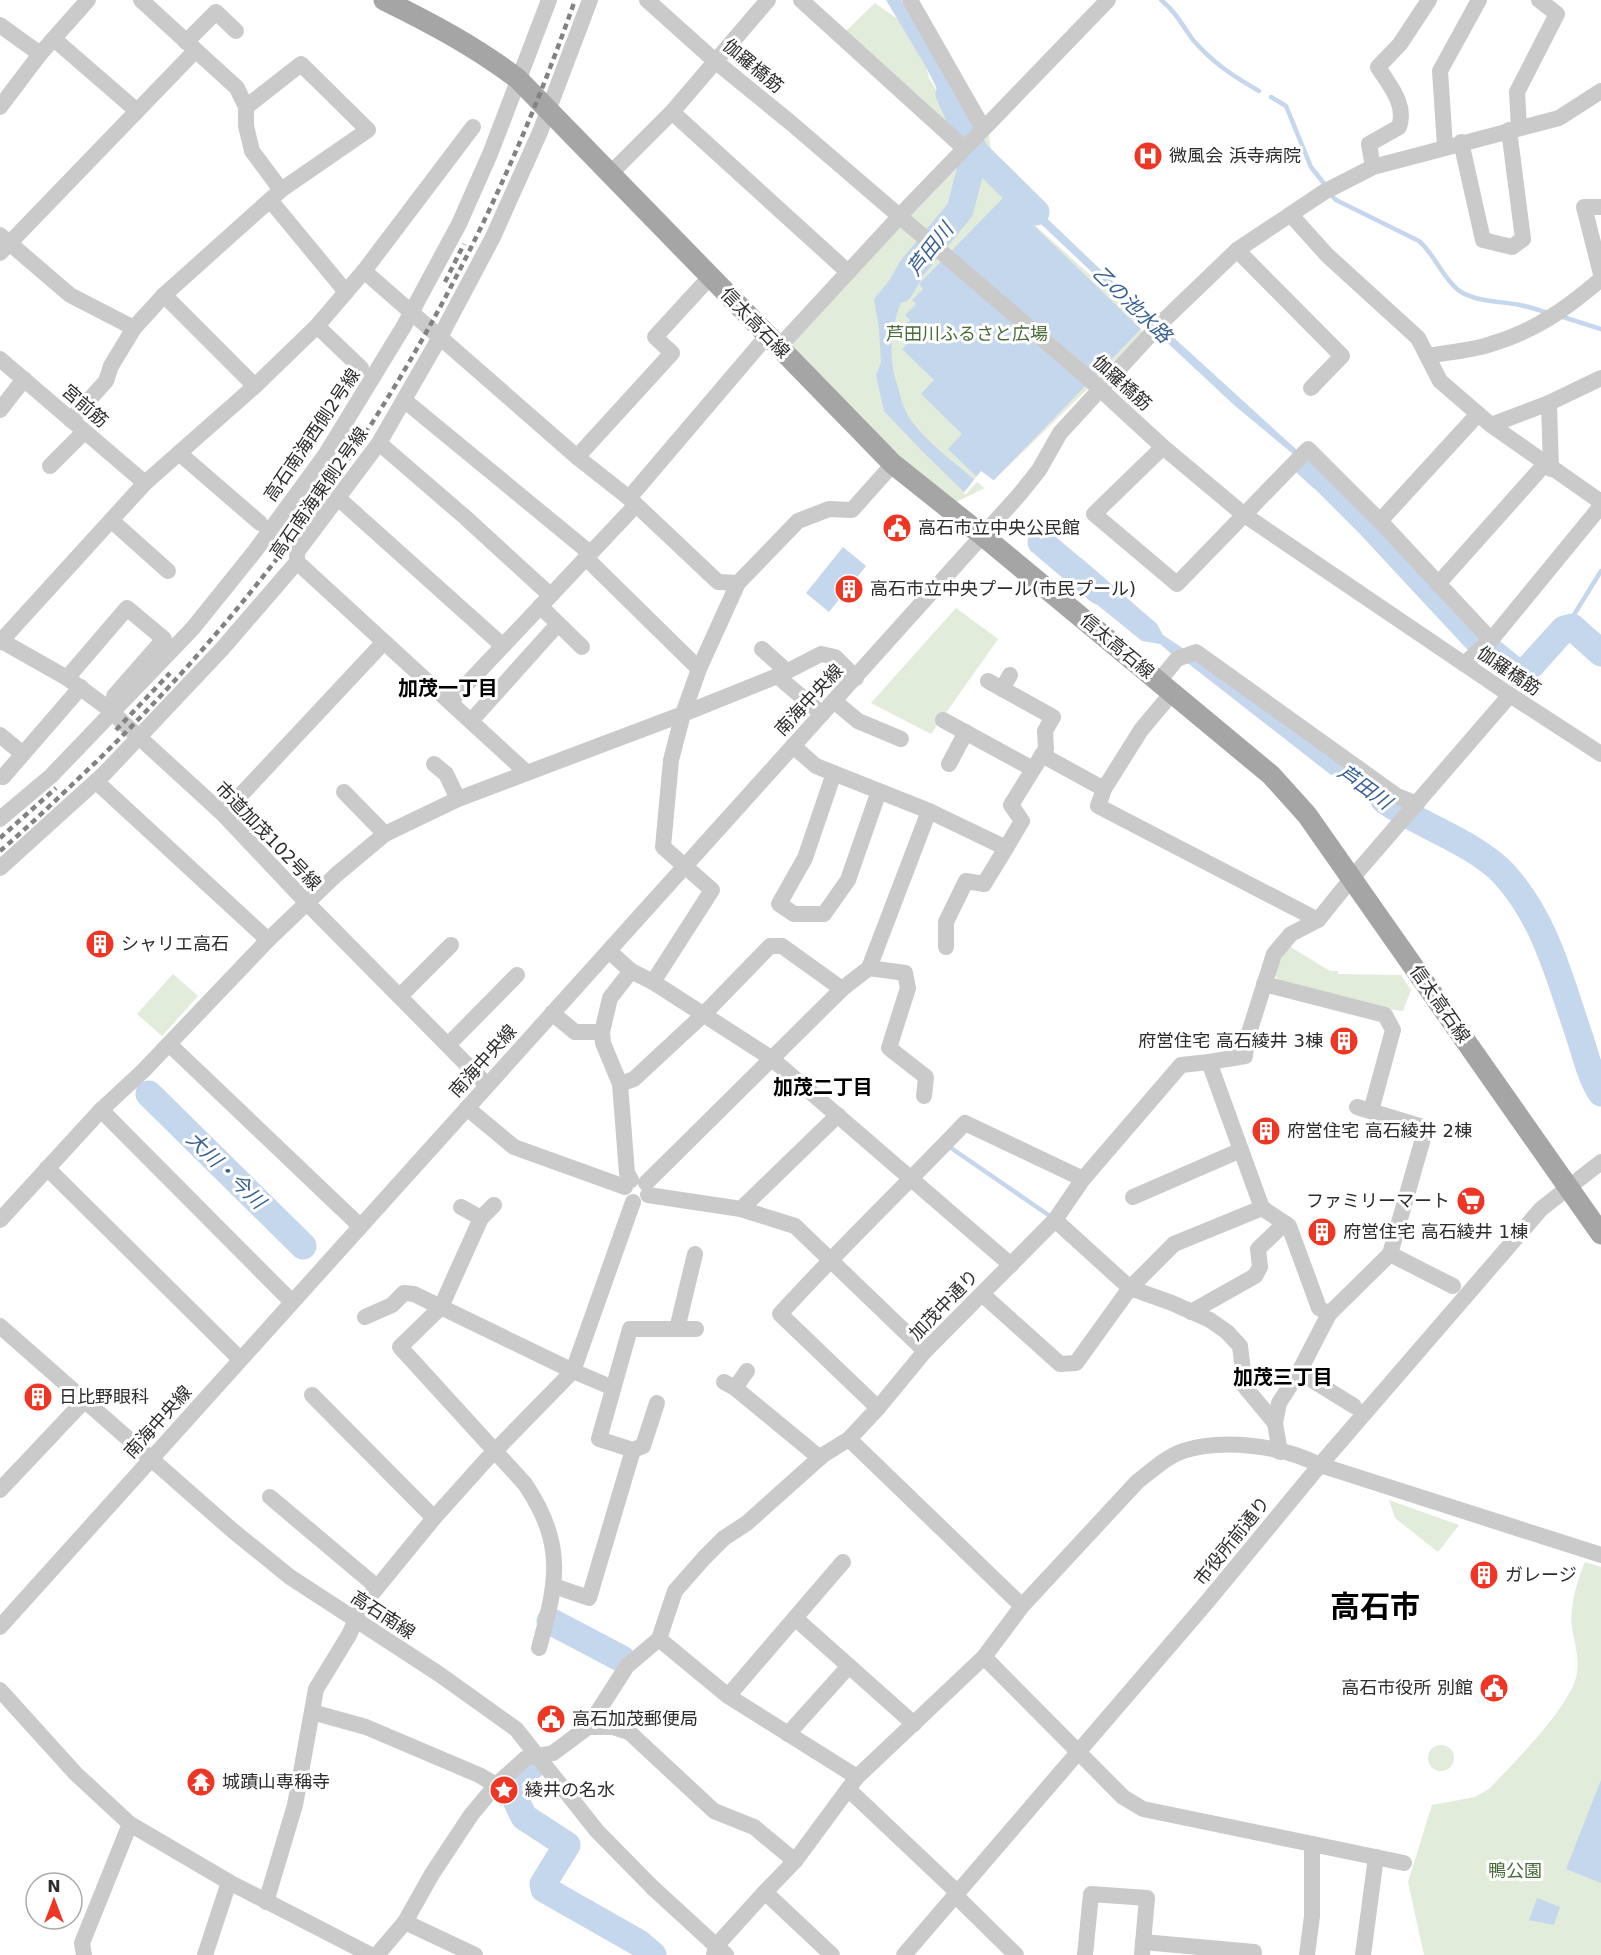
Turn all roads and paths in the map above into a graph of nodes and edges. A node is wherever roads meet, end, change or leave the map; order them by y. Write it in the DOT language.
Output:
graph roads {
  1 [pos="88,0"];
  2 [pos="141,0"];
  3 [pos="384,0"];
  4 [pos="549,0"];
  5 [pos="590,0"];
  6 [pos="647,0"];
  7 [pos="768,0"];
  8 [pos="801,0"];
  9 [pos="910,0"];
  10 [pos="1108,0"];
  11 [pos="1429,0"];
  12 [pos="1479,0"];
  13 [pos="1539,0"];
  14 [pos="0,25"];
  15 [pos="236,32"];
  16 [pos="54,39"];
  17 [pos="190,47"];
  18 [pos="40,54"];
  19 [pos="715,61"];
  20 [pos="518,79"];
  21 [pos="1601,92"];
  22 [pos="0,107"];
  23 [pos="246,107"];
  24 [pos="548,110"];
  25 [pos="137,111"];
  26 [pos="672,112"];
  27 [pos="473,127"];
  28 [pos="983,128"];
  29 [pos="1514,129"];
  30 [pos="1453,144"];
  31 [pos="964,148"];
  32 [pos="1373,167"];
  33 [pos="611,173"];
  34 [pos="276,195"];
  35 [pos="1601,207"];
  36 [pos="1291,214"];
  37 [pos="899,216"];
  38 [pos="3,244"];
  39 [pos="1237,250"];
  40 [pos="364,271"];
  41 [pos="848,272"];
  42 [pos="1601,274"];
  43 [pos="710,277"];
  44 [pos="1601,279"];
  45 [pos="346,292"];
  46 [pos="164,295"];
  47 [pos="411,312"];
  48 [pos="317,326"];
  49 [pos="134,328"];
  50 [pos="440,337"];
  51 [pos="772,342"];
  52 [pos="1427,356"];
  53 [pos="0,359"];
  54 [pos="361,368"];
  55 [pos="1601,378"];
  56 [pos="24,379"];
  57 [pos="255,386"];
  58 [pos="1311,388"];
  59 [pos="1101,389"];
  60 [pos="404,400"];
  61 [pos="1549,404"];
  62 [pos="0,410"];
  63 [pos="1478,414"];
  64 [pos="71,420"];
  65 [pos="1491,426"];
  66 [pos="84,432"];
  67 [pos="379,443"];
  68 [pos="1163,447"];
  69 [pos="179,453"];
  70 [pos="577,457"];
  71 [pos="893,464"];
  72 [pos="50,466"];
  73 [pos="1548,467"];
  74 [pos="146,483"];
  75 [pos="338,498"];
  76 [pos="632,502"];
  77 [pos="1601,504"];
  78 [pos="1243,514"];
  79 [pos="1380,521"];
  80 [pos="112,522"];
  81 [pos="260,523"];
  82 [pos="989,528"];
  83 [pos="588,555"];
  84 [pos="297,562"];
  85 [pos="168,571"];
  86 [pos="738,584"];
  87 [pos="1438,584"];
  88 [pos="545,601"];
  89 [pos="558,624"];
  90 [pos="0,641"];
  91 [pos="384,642"];
  92 [pos="1487,643"];
  93 [pos="502,646"];
  94 [pos="582,647"];
  95 [pos="762,649"];
  96 [pos="1464,664"];
  97 [pos="699,669"];
  98 [pos="783,674"];
  99 [pos="856,678"];
  100 [pos="74,682"];
  101 [pos="1000,682"];
  102 [pos="1166,687"];
  103 [pos="1510,695"];
  104 [pos="834,701"];
  105 [pos="450,702"];
  106 [pos="109,710"];
  107 [pos="683,714"];
  108 [pos="822,714"];
  109 [pos="943,720"];
  110 [pos="471,722"];
  111 [pos="966,732"];
  112 [pos="0,735"];
  113 [pos="138,737"];
  114 [pos="901,739"];
  115 [pos="793,746"];
  116 [pos="23,754"];
  117 [pos="1601,754"];
  118 [pos="1038,762"];
  119 [pos="434,764"];
  120 [pos="949,764"];
  121 [pos="526,772"];
  122 [pos="834,773"];
  123 [pos="3,777"];
  124 [pos="101,786"];
  125 [pos="1104,789"];
  126 [pos="879,791"];
  127 [pos="344,792"];
  128 [pos="458,799"];
  129 [pos="929,811"];
  130 [pos="1411,811"];
  131 [pos="223,814"];
  132 [pos="0,819"];
  133 [pos="385,834"];
  134 [pos="1006,848"];
  135 [pos="685,867"];
  136 [pos="0,868"];
  137 [pos="1352,878"];
  138 [pos="306,902"];
  139 [pos="1318,920"];
  140 [pos="268,940"];
  141 [pos="452,945"];
  142 [pos="946,947"];
  143 [pos="609,951"];
  144 [pos="869,968"];
  145 [pos="631,971"];
  146 [pos="517,975"];
  147 [pos="653,982"];
  148 [pos="1264,984"];
  149 [pos="842,989"];
  150 [pos="400,996"];
  151 [pos="552,1013"];
  152 [pos="703,1015"];
  153 [pos="602,1032"];
  154 [pos="169,1044"];
  155 [pos="448,1045"];
  156 [pos="771,1058"];
  157 [pos="1209,1062"];
  158 [pos="620,1084"];
  159 [pos="487,1086"];
  160 [pos="924,1096"];
  161 [pos="467,1107"];
  162 [pos="101,1110"];
  163 [pos="838,1115"];
  164 [pos="1241,1150"];
  165 [pos="1601,1162"];
  166 [pos="47,1168"];
  167 [pos="912,1179"];
  168 [pos="1083,1179"];
  169 [pos="1568,1186"];
  170 [pos="636,1189"];
  171 [pos="1133,1197"];
  172 [pos="494,1204"];
  173 [pos="461,1207"];
  174 [pos="1262,1208"];
  175 [pos="741,1209"];
  176 [pos="481,1218"];
  177 [pos="0,1220"];
  178 [pos="1054,1220"];
  179 [pos="1285,1223"];
  180 [pos="360,1226"];
  181 [pos="1601,1234"];
  182 [pos="695,1254"];
  183 [pos="1390,1254"];
  184 [pos="831,1259"];
  185 [pos="1011,1265"];
  186 [pos="1453,1286"];
  187 [pos="1130,1288"];
  188 [pos="982,1294"];
  189 [pos="292,1302"];
  190 [pos="441,1307"];
  191 [pos="1191,1312"];
  192 [pos="1329,1314"];
  193 [pos="365,1317"];
  194 [pos="0,1326"];
  195 [pos="677,1329"];
  196 [pos="696,1329"];
  197 [pos="925,1351"];
  198 [pos="240,1359"];
  199 [pos="573,1371"];
  200 [pos="747,1371"];
  201 [pos="1299,1372"];
  202 [pos="613,1388"];
  203 [pos="312,1395"];
  204 [pos="84,1401"];
  205 [pos="657,1403"];
  206 [pos="1354,1406"];
  207 [pos="878,1408"];
  208 [pos="1275,1423"];
  209 [pos="849,1439"];
  210 [pos="633,1450"];
  211 [pos="494,1452"];
  212 [pos="1280,1452"];
  213 [pos="152,1458"];
  214 [pos="820,1458"];
  215 [pos="1320,1465"];
  216 [pos="0,1490"];
  217 [pos="270,1497"];
  218 [pos="434,1518"];
  219 [pos="1601,1555"];
  220 [pos="843,1562"];
  221 [pos="554,1586"];
  222 [pos="377,1587"];
  223 [pos="1022,1606"];
  224 [pos="795,1618"];
  225 [pos="354,1620"];
  226 [pos="0,1627"];
  227 [pos="659,1639"];
  228 [pos="539,1648"];
  229 [pos="984,1657"];
  230 [pos="849,1666"];
  231 [pos="0,1690"];
  232 [pos="728,1696"];
  233 [pos="312,1712"];
  234 [pos="914,1724"];
  235 [pos="588,1727"];
  236 [pos="788,1734"];
  237 [pos="1078,1750"];
  238 [pos="537,1755"];
  239 [pos="852,1783"];
  240 [pos="496,1785"];
  241 [pos="130,1824"];
  242 [pos="1312,1844"];
  243 [pos="1376,1857"];
  244 [pos="795,1862"];
  245 [pos="1404,1863"];
  246 [pos="229,1882"];
  247 [pos="765,1892"];
  248 [pos="956,1894"];
  249 [pos="267,1902"];
  250 [pos="405,1922"];
  251 [pos="1143,1948"];
  252 [pos="719,1952"];
  253 [pos="1254,1952"];
  254 [pos="1231,1953"];
  255 [pos="84,1955"];
  256 [pos="205,1955"];
  257 [pos="371,1955"];
  258 [pos="377,1955"];
  259 [pos="475,1955"];
  260 [pos="832,1955"];
  261 [pos="904,1955"];
  262 [pos="1016,1955"];
  263 [pos="1085,1955"];
  264 [pos="1307,1955"];
  265 [pos="1363,1955"];
  1 -- 16 [label="street"];
  2 -- 17 [label="street"];
  3 -- 20 [label="main road, 信太高石線"];
  4 -- 20 [label="street, 高石南海西側2号線"];
  5 -- 24 [label="street, 高石南海東側2号線"];
  6 -- 19 [label="street, 伽羅橋筋"];
  7 -- 19 [label="street"];
  8 -- 31 [label="street"];
  9 -- 28 [label="street"];
  10 -- 28 [label="street"];
  11 -- 32 [label="street"];
  12 -- 30 [label="street"];
  13 -- 29 [label="street"];
  14 -- 18 [label="street"];
  15 -- 17 [label="street"];
  16 -- 18 [label="street"];
  16 -- 25 [label="street"];
  17 -- 23 [label="street"];
  17 -- 25 [label="street"];
  18 -- 22 [label="street"];
  19 -- 26 [label="street"];
  19 -- 37 [label="street, 伽羅橋筋"];
  20 -- 24 [label="main road, 信太高石線"];
  20 -- 47 [label="street, 高石南海西側2号線"];
  21 -- 29 [label="street, 南海中央線"];
  23 -- 34 [label="street"];
  23 -- 34 [label="street"];
  24 -- 33 [label="main road, 信太高石線"];
  24 -- 50 [label="street, 高石南海東側2号線"];
  25 -- 38 [label="street"];
  26 -- 33 [label="street"];
  26 -- 41 [label="street"];
  27 -- 40 [label="street"];
  28 -- 31 [label="street"];
  29 -- 30 [label="street, 南海中央線"];
  29 -- 30 [label="street"];
  30 -- 32 [label="street, 南海中央線"];
  31 -- 37 [label="street"];
  32 -- 36 [label="street, 南海中央線"];
  33 -- 43 [label="main road, 信太高石線"];
  34 -- 45 [label="street"];
  34 -- 46 [label="street"];
  35 -- 42 [label="street"];
  36 -- 39 [label="street, 南海中央線"];
  36 -- 52 [label="street"];
  37 -- 41 [label="street"];
  37 -- 59 [label="street, 伽羅橋筋"];
  38 -- 49 [label="street"];
  39 -- 58 [label="street"];
  39 -- 59 [label="street, 南海中央線"];
  40 -- 45 [label="street"];
  40 -- 47 [label="street"];
  41 -- 51 [label="street"];
  43 -- 51 [label="main road, 信太高石線"];
  43 -- 70 [label="street"];
  44 -- 52 [label="street"];
  45 -- 48 [label="street"];
  46 -- 49 [label="street"];
  46 -- 57 [label="street"];
  47 -- 50 [label="street"];
  47 -- 106 [label="street, 高石南海西側2号線"];
  48 -- 54 [label="street"];
  48 -- 57 [label="street"];
  49 -- 64 [label="street"];
  50 -- 60 [label="street, 高石南海東側2号線"];
  50 -- 70 [label="street"];
  51 -- 71 [label="main road, 信太高石線"];
  51 -- 76 [label="street"];
  52 -- 63 [label="street"];
  53 -- 56 [label="street, 宮前筋"];
  55 -- 61 [label="street"];
  56 -- 62 [label="street"];
  56 -- 64 [label="street, 宮前筋"];
  57 -- 69 [label="street"];
  59 -- 68 [label="street, 伽羅橋筋"];
  59 -- 82 [label="street, 南海中央線"];
  60 -- 67 [label="street, 高石南海東側2号線"];
  60 -- 83 [label="street"];
  61 -- 65 [label="street"];
  61 -- 73 [label="street"];
  63 -- 65 [label="street"];
  63 -- 79 [label="street"];
  64 -- 66 [label="street, 宮前筋"];
  65 -- 73 [label="street"];
  66 -- 72 [label="street"];
  66 -- 74 [label="street, 宮前筋"];
  67 -- 75 [label="street, 高石南海東側2号線"];
  67 -- 88 [label="street"];
  68 -- 78 [label="street, 伽羅橋筋"];
  68 -- 78 [label="street"];
  69 -- 74 [label="street"];
  69 -- 81 [label="street"];
  70 -- 76 [label="street"];
  71 -- 82 [label="main road, 信太高石線"];
  71 -- 86 [label="street"];
  73 -- 77 [label="street"];
  73 -- 87 [label="street"];
  74 -- 80 [label="street"];
  75 -- 84 [label="street, 高石南海東側2号線"];
  75 -- 93 [label="street"];
  76 -- 83 [label="street"];
  76 -- 86 [label="street"];
  77 -- 92 [label="street"];
  78 -- 79 [label="street"];
  78 -- 96 [label="street, 伽羅橋筋"];
  79 -- 87 [label="street"];
  80 -- 85 [label="street"];
  80 -- 90 [label="street"];
  82 -- 99 [label="street, 南海中央線"];
  82 -- 102 [label="main road, 信太高石線"];
  83 -- 88 [label="street"];
  83 -- 97 [label="street"];
  84 -- 91 [label="street"];
  84 -- 113 [label="street, 高石南海東側2号線"];
  86 -- 97 [label="street"];
  87 -- 92 [label="street"];
  88 -- 89 [label="street"];
  88 -- 93 [label="street"];
  89 -- 94 [label="street"];
  89 -- 110 [label="street"];
  90 -- 100 [label="street, 市道加茂102号線"];
  91 -- 105 [label="street"];
  91 -- 131 [label="street"];
  92 -- 96 [label="street"];
  93 -- 105 [label="street"];
  95 -- 98 [label="street"];
  96 -- 103 [label="street, 伽羅橋筋"];
  97 -- 107 [label="street"];
  98 -- 99 [label="street"];
  98 -- 107 [label="street"];
  98 -- 108 [label="street"];
  99 -- 104 [label="street, 南海中央線"];
  100 -- 106 [label="street, 市道加茂102号線"];
  100 -- 106 [label="street"];
  100 -- 116 [label="street"];
  101 -- 118 [label="street"];
  102 -- 125 [label="street"];
  102 -- 130 [label="street"];
  102 -- 137 [label="main road, 信太高石線"];
  103 -- 117 [label="street, 伽羅橋筋"];
  103 -- 130 [label="street, 加茂中通り"];
  104 -- 108 [label="street, 南海中央線"];
  104 -- 114 [label="street"];
  105 -- 110 [label="street"];
  106 -- 113 [label="street, 市道加茂102号線"];
  106 -- 132 [label="street, 高石南海西側2号線"];
  107 -- 121 [label="street"];
  107 -- 135 [label="street"];
  108 -- 115 [label="street, 南海中央線"];
  109 -- 111 [label="street"];
  110 -- 121 [label="street"];
  111 -- 118 [label="street"];
  111 -- 120 [label="street"];
  112 -- 116 [label="street"];
  113 -- 131 [label="street, 市道加茂102号線"];
  113 -- 136 [label="street, 高石南海東側2号線"];
  115 -- 122 [label="street"];
  115 -- 135 [label="street, 南海中央線"];
  116 -- 123 [label="street"];
  118 -- 125 [label="street"];
  118 -- 134 [label="street"];
  119 -- 128 [label="street"];
  121 -- 128 [label="street"];
  122 -- 126 [label="street"];
  122 -- 126 [label="street"];
  124 -- 140 [label="street"];
  125 -- 139 [label="street"];
  126 -- 129 [label="street"];
  127 -- 133 [label="street"];
  128 -- 133 [label="street"];
  129 -- 134 [label="street"];
  129 -- 144 [label="street"];
  130 -- 137 [label="street, 加茂中通り"];
  131 -- 138 [label="street, 市道加茂102号線"];
  133 -- 138 [label="street"];
  134 -- 142 [label="street"];
  135 -- 143 [label="street, 南海中央線"];
  135 -- 147 [label="street"];
  137 -- 139 [label="street, 加茂中通り"];
  137 -- 169 [label="main road, 信太高石線"];
  138 -- 140 [label="street"];
  138 -- 150 [label="street, 市道加茂102号線"];
  139 -- 148 [label="street, 加茂中通り"];
  140 -- 154 [label="street"];
  141 -- 150 [label="street"];
  143 -- 145 [label="street"];
  143 -- 151 [label="street, 南海中央線"];
  144 -- 149 [label="street"];
  144 -- 160 [label="street"];
  145 -- 147 [label="street"];
  145 -- 153 [label="street"];
  146 -- 155 [label="street"];
  147 -- 152 [label="street"];
  148 -- 157 [label="street, 加茂中通り"];
  148 -- 183 [label="street"];
  149 -- 152 [label="street"];
  149 -- 156 [label="street"];
  150 -- 155 [label="street, 市道加茂102号線"];
  151 -- 153 [label="street"];
  151 -- 159 [label="street, 南海中央線"];
  152 -- 156 [label="street"];
  152 -- 158 [label="street"];
  153 -- 158 [label="street"];
  154 -- 162 [label="street"];
  154 -- 180 [label="street"];
  155 -- 159 [label="street, 市道加茂102号線"];
  156 -- 163 [label="street"];
  156 -- 170 [label="street"];
  157 -- 164 [label="street"];
  157 -- 168 [label="street, 加茂中通り"];
  158 -- 170 [label="street"];
  159 -- 161 [label="street, 南海中央線"];
  161 -- 170 [label="street"];
  161 -- 180 [label="street, 南海中央線"];
  162 -- 166 [label="street"];
  162 -- 189 [label="street"];
  163 -- 167 [label="street"];
  163 -- 175 [label="street"];
  164 -- 171 [label="street"];
  164 -- 174 [label="street"];
  165 -- 169 [label="street, 市役所前通り"];
  166 -- 177 [label="street"];
  166 -- 198 [label="street"];
  167 -- 168 [label="street"];
  167 -- 184 [label="street"];
  167 -- 185 [label="street"];
  168 -- 178 [label="street, 加茂中通り"];
  169 -- 181 [label="main road, 信太高石線"];
  169 -- 215 [label="street, 市役所前通り"];
  170 -- 175 [label="street"];
  170 -- 199 [label="street"];
  172 -- 176 [label="street"];
  173 -- 176 [label="street"];
  174 -- 179 [label="street"];
  174 -- 187 [label="street"];
  175 -- 184 [label="street"];
  176 -- 190 [label="street"];
  178 -- 185 [label="street, 加茂中通り"];
  178 -- 187 [label="street"];
  179 -- 191 [label="street"];
  179 -- 192 [label="street"];
  180 -- 189 [label="street, 南海中央線"];
  182 -- 195 [label="street"];
  183 -- 186 [label="street"];
  183 -- 192 [label="street"];
  184 -- 197 [label="street"];
  184 -- 207 [label="street"];
  185 -- 188 [label="street, 加茂中通り"];
  187 -- 188 [label="street"];
  187 -- 191 [label="street"];
  188 -- 197 [label="street, 加茂中通り"];
  189 -- 198 [label="street, 南海中央線"];
  190 -- 193 [label="street"];
  190 -- 199 [label="street"];
  190 -- 211 [label="street"];
  191 -- 208 [label="street"];
  192 -- 201 [label="street"];
  194 -- 204 [label="street, 高石南線"];
  195 -- 196 [label="street"];
  195 -- 202 [label="street"];
  197 -- 207 [label="street, 加茂中通り"];
  198 -- 213 [label="street, 南海中央線"];
  199 -- 202 [label="street"];
  199 -- 211 [label="street"];
  200 -- 214 [label="street"];
  201 -- 206 [label="street"];
  201 -- 208 [label="street"];
  202 -- 210 [label="street"];
  203 -- 218 [label="street"];
  204 -- 213 [label="street, 高石南線"];
  204 -- 216 [label="street"];
  205 -- 210 [label="street"];
  207 -- 209 [label="street, 加茂中通り"];
  208 -- 212 [label="street"];
  209 -- 214 [label="street, 加茂中通り"];
  209 -- 223 [label="street"];
  210 -- 221 [label="street"];
  211 -- 218 [label="street"];
  211 -- 221 [label="street"];
  212 -- 215 [label="street"];
  212 -- 223 [label="street"];
  213 -- 225 [label="street, 高石南線"];
  213 -- 226 [label="street, 南海中央線"];
  214 -- 227 [label="street, 加茂中通り"];
  215 -- 219 [label="street"];
  215 -- 237 [label="street, 市役所前通り"];
  217 -- 222 [label="street"];
  218 -- 222 [label="street"];
  220 -- 224 [label="street"];
  221 -- 228 [label="street"];
  222 -- 225 [label="street"];
  223 -- 229 [label="street"];
  224 -- 230 [label="street"];
  224 -- 232 [label="street"];
  225 -- 233 [label="street"];
  225 -- 238 [label="street, 高石南線"];
  227 -- 232 [label="street"];
  227 -- 235 [label="street"];
  229 -- 234 [label="street"];
  229 -- 237 [label="street"];
  230 -- 234 [label="street"];
  230 -- 236 [label="street"];
  231 -- 241 [label="street"];
  232 -- 236 [label="street"];
  233 -- 240 [label="street"];
  233 -- 249 [label="street"];
  234 -- 239 [label="street"];
  235 -- 238 [label="street"];
  235 -- 244 [label="street"];
  236 -- 239 [label="street"];
  237 -- 242 [label="street"];
  237 -- 248 [label="street, 市役所前通り"];
  238 -- 240 [label="street"];
  238 -- 252 [label="street, 高石南線"];
  239 -- 244 [label="street"];
  239 -- 248 [label="street"];
  240 -- 250 [label="street"];
  241 -- 246 [label="street"];
  241 -- 255 [label="street"];
  242 -- 243 [label="street"];
  242 -- 264 [label="street"];
  243 -- 245 [label="street"];
  243 -- 265 [label="street"];
  244 -- 247 [label="street"];
  246 -- 249 [label="street"];
  246 -- 256 [label="street"];
  247 -- 252 [label="street"];
  247 -- 260 [label="street"];
  248 -- 261 [label="street, 市役所前通り"];
  248 -- 262 [label="street"];
  249 -- 257 [label="street"];
  250 -- 258 [label="street"];
  250 -- 259 [label="street"];
  251 -- 254 [label="street"];
  251 -- 263 [label="street"];
  253 -- 254 [label="street"];
}
